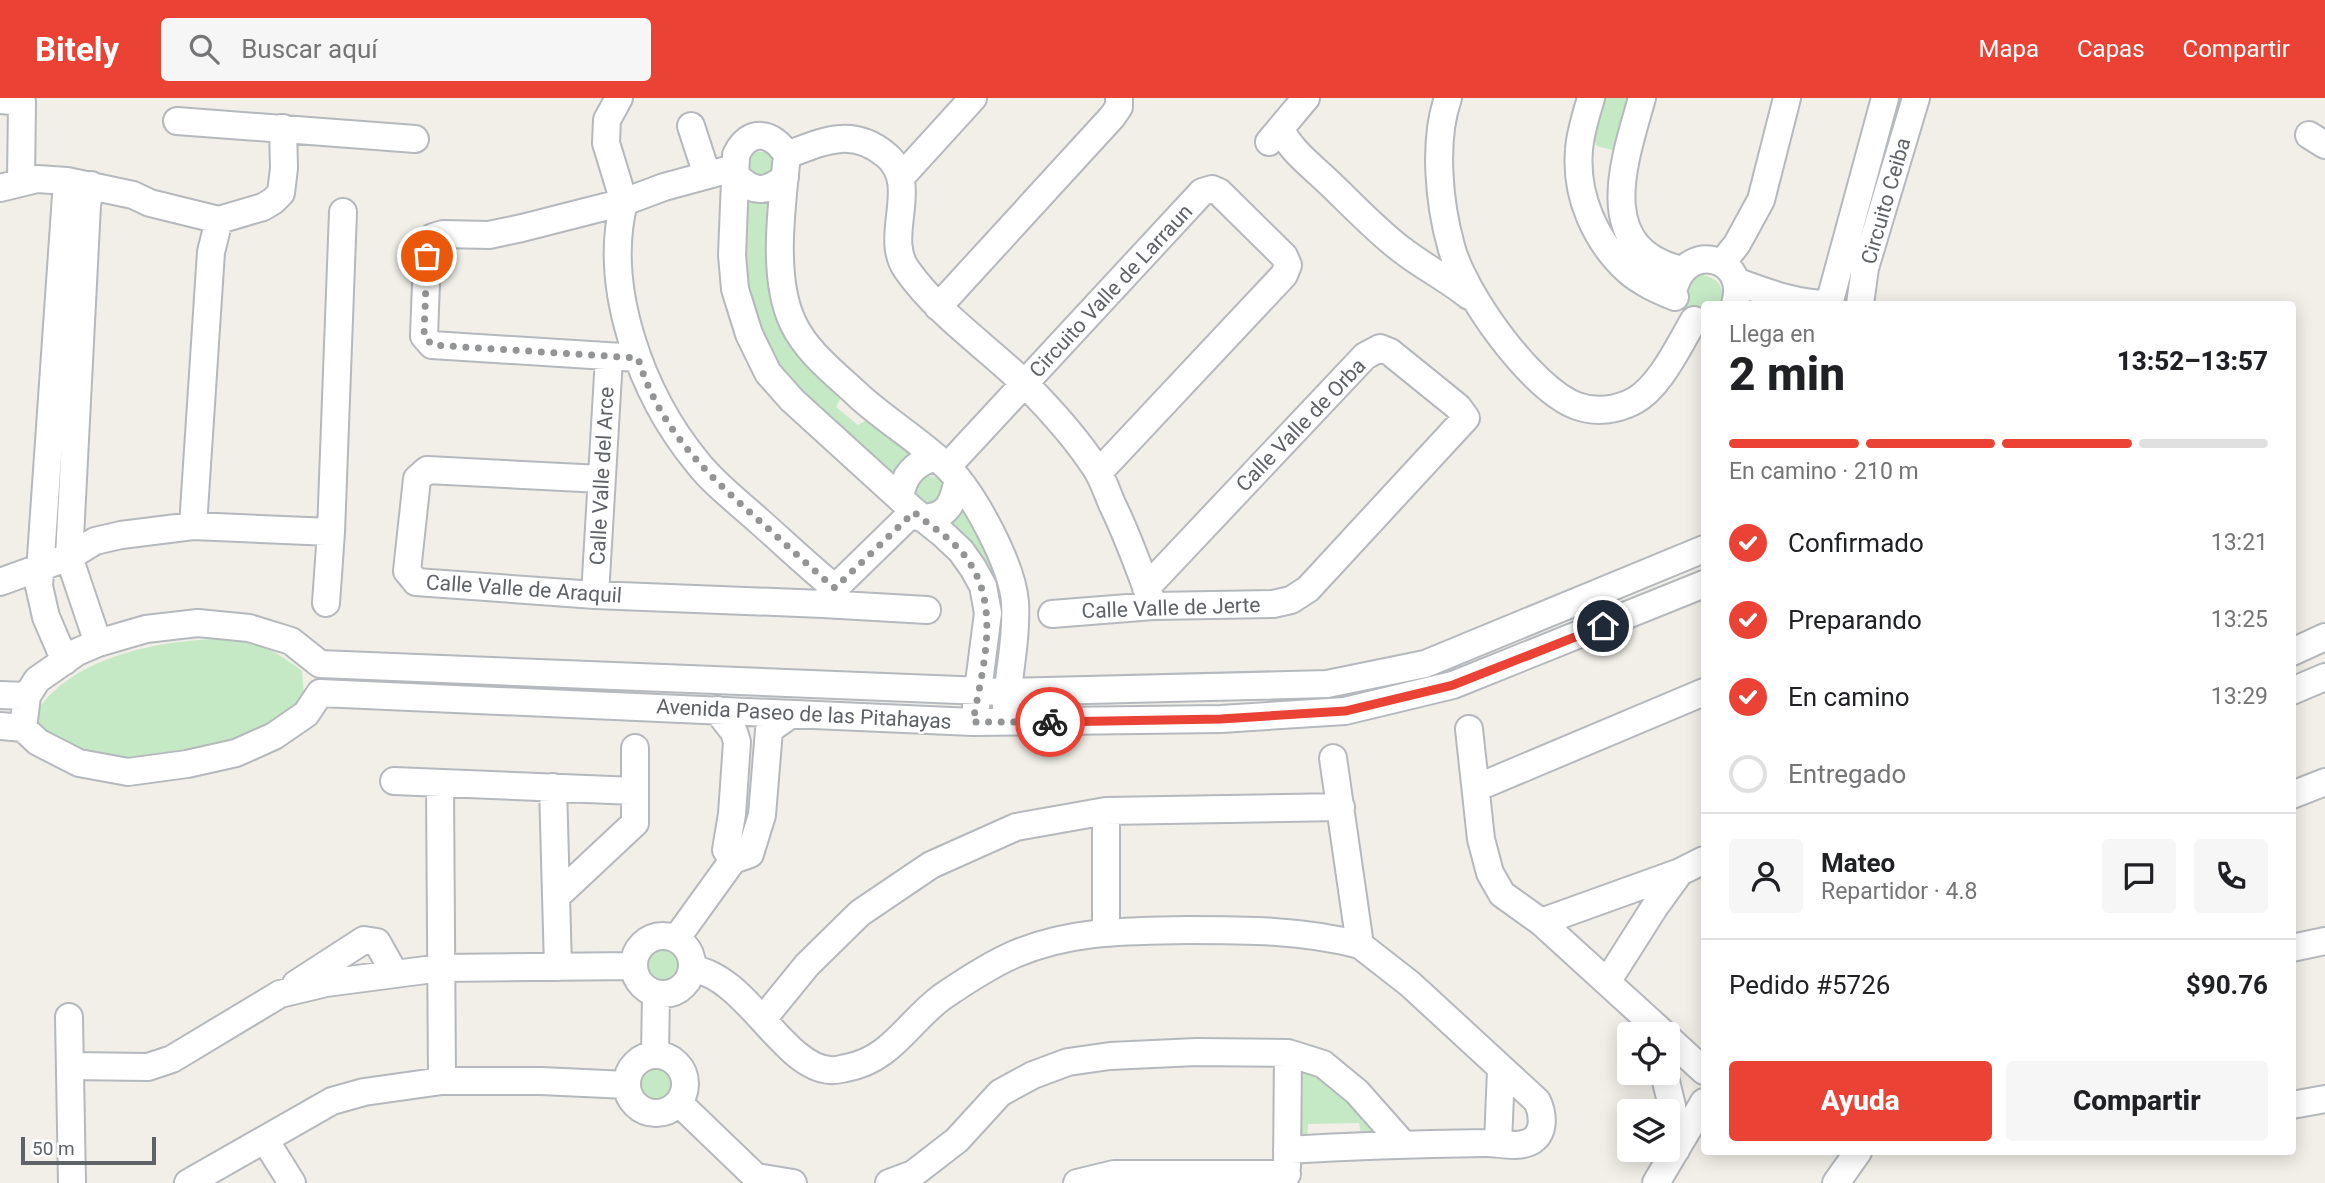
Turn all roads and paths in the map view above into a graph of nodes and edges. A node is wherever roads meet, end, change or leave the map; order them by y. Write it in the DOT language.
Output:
graph roads {
  1 [pos="619,98"];
  2 [pos="973,98"];
  3 [pos="1119,98"];
  4 [pos="1306,98"];
  5 [pos="1448,98"];
  6 [pos="1591,98"];
  7 [pos="1642,98"];
  8 [pos="1787,98"];
  9 [pos="1885,98"];
  10 [pos="1916,98"];
  11 [pos="0,100"];
  12 [pos="177,121"];
  13 [pos="691,126"];
  14 [pos="284,128"];
  15 [pos="415,139"];
  16 [pos="1578,150"];
  17 [pos="1624,159"];
  18 [pos="786,166"];
  19 [pos="734,171"];
  20 [pos="707,175"];
  21 [pos="902,176"];
  22 [pos="79,183"];
  23 [pos="11,185"];
  24 [pos="624,202"];
  25 [pos="344,212"];
  26 [pos="219,220"];
  27 [pos="1682,270"];
  28 [pos="1732,283"];
  29 [pos="1675,297"];
  30 [pos="1476,301"];
  31 [pos="1795,301"];
  32 [pos="1831,301"];
  33 [pos="1860,301"];
  34 [pos="937,307"];
  35 [pos="1700,321"];
  36 [pos="609,358"];
  37 [pos="638,358"];
  38 [pos="1025,384"];
  39 [pos="947,468"];
  40 [pos="1099,472"];
  41 [pos="601,479"];
  42 [pos="912,509"];
  43 [pos="193,526"];
  44 [pos="331,532"];
  45 [pos="1701,550"];
  46 [pos="69,557"];
  47 [pos="41,566"];
  48 [pos="0,582"];
  49 [pos="1701,585"];
  50 [pos="595,595"];
  51 [pos="829,596"];
  52 [pos="1150,597"];
  53 [pos="1290,600"];
  54 [pos="326,603"];
  55 [pos="1564,608"];
  56 [pos="927,610"];
  57 [pos="988,613"];
  58 [pos="1052,614"];
  59 [pos="1015,616"];
  60 [pos="1578,636"];
  61 [pos="2325,636"];
  62 [pos="98,643"];
  63 [pos="2296,651"];
  64 [pos="65,661"];
  65 [pos="320,664"];
  66 [pos="2325,677"];
  67 [pos="2296,689"];
  68 [pos="978,691"];
  69 [pos="1008,692"];
  70 [pos="320,693"];
  71 [pos="1701,693"];
  72 [pos="0,695"];
  73 [pos="27,696"];
  74 [pos="717,710"];
  75 [pos="790,715"];
  76 [pos="973,722"];
  77 [pos="1005,723"];
  78 [pos="11,727"];
  79 [pos="1469,729"];
  80 [pos="635,748"];
  81 [pos="1333,758"];
  82 [pos="394,781"];
  83 [pos="2325,782"];
  84 [pos="440,783"];
  85 [pos="553,788"];
  86 [pos="1476,788"];
  87 [pos="635,790"];
  88 [pos="2296,793"];
  89 [pos="1341,807"];
  90 [pos="1106,811"];
  91 [pos="732,814"];
  92 [pos="762,815"];
  93 [pos="733,860"];
  94 [pos="1701,862"];
  95 [pos="1680,872"];
  96 [pos="557,896"];
  97 [pos="1541,922"];
  98 [pos="1106,931"];
  99 [pos="676,939"];
  100 [pos="2325,941"];
  101 [pos="1360,945"];
  102 [pos="2296,947"];
  103 [pos="634,966"];
  104 [pos="558,967"];
  105 [pos="441,968"];
  106 [pos="693,969"];
  107 [pos="395,974"];
  108 [pos="1607,982"];
  109 [pos="280,994"];
  110 [pos="656,994"];
  111 [pos="69,1017"];
  112 [pos="763,1019"];
  113 [pos="1644,1022"];
  114 [pos="1680,1049"];
  115 [pos="1288,1053"];
  116 [pos="655,1055"];
  117 [pos="70,1066"];
  118 [pos="1701,1069"];
  119 [pos="1501,1070"];
  120 [pos="442,1082"];
  121 [pos="627,1085"];
  122 [pos="2325,1099"];
  123 [pos="679,1103"];
  124 [pos="2296,1104"];
  125 [pos="1701,1107"];
  126 [pos="265,1140"];
  127 [pos="1498,1143"];
  128 [pos="1680,1143"];
  129 [pos="1403,1144"];
  130 [pos="1856,1155"];
  131 [pos="1669,1162"];
  132 [pos="1287,1169"];
  133 [pos="756,1180"];
  134 [pos="72,1183"];
  135 [pos="188,1183"];
  136 [pos="292,1183"];
  137 [pos="793,1183"];
  138 [pos="889,1183"];
  139 [pos="1077,1183"];
  140 [pos="1656,1183"];
  141 [pos="1836,1183"];
  1 -- 24 [label="street"];
  2 -- 21 [label="street"];
  3 -- 34 [label="street"];
  4 -- 30 [label="street"];
  5 -- 30 [label="street"];
  6 -- 16 [label="street"];
  7 -- 17 [label="street"];
  8 -- 28 [label="street"];
  9 -- 32 [label="street, Circuito Ceiba"];
  10 -- 33 [label="street, Circuito Ceiba"];
  11 -- 23 [label="street"];
  12 -- 14 [label="street"];
  13 -- 20 [label="street"];
  14 -- 15 [label="street"];
  14 -- 26 [label="street"];
  16 -- 17 [label="street"];
  16 -- 29 [label="street"];
  17 -- 27 [label="street"];
  18 -- 19 [label="street"];
  18 -- 19 [label="street"];
  18 -- 21 [label="street"];
  18 -- 39 [label="street"];
  19 -- 20 [label="street"];
  19 -- 42 [label="street"];
  20 -- 24 [label="street"];
  21 -- 34 [label="street"];
  22 -- 23 [label="street"];
  22 -- 26 [label="street"];
  22 -- 46 [label="street"];
  22 -- 47 [label="street"];
  24 -- 36 [label="street"];
  24 -- 37 [label="street"];
  25 -- 44 [label="street"];
  26 -- 43 [label="street"];
  27 -- 28 [label="street"];
  27 -- 29 [label="street"];
  28 -- 31 [label="street"];
  29 -- 35 [label="street"];
  30 -- 35 [label="street"];
  34 -- 38 [label="street"];
  36 -- 37 [label="street"];
  36 -- 41 [label="street, Calle Valle del Arce"];
  37 -- 51 [label="street"];
  38 -- 39 [label="street, Circuito Valle de Larraun"];
  38 -- 40 [label="street"];
  38 -- 40 [label="street, Circuito Valle de Larraun"];
  39 -- 42 [label="street, Circuito Valle de Larraun"];
  39 -- 42 [label="street, Circuito Valle de Larraun"];
  39 -- 59 [label="street"];
  40 -- 52 [label="street"];
  41 -- 50 [label="street, Calle Valle del Arce"];
  41 -- 50 [label="street, Calle Valle de Araquil"];
  42 -- 51 [label="street, Circuito Valle de Larraun"];
  42 -- 57 [label="street"];
  43 -- 44 [label="street"];
  43 -- 46 [label="street"];
  44 -- 54 [label="street"];
  45 -- 55 [label="street, Avenida Paseo de las Pitahayas"];
  46 -- 47 [label="street"];
  46 -- 62 [label="street"];
  47 -- 48 [label="street"];
  47 -- 64 [label="street"];
  49 -- 60 [label="street, Avenida Paseo de las Pitahayas"];
  50 -- 51 [label="street, Calle Valle de Araquil"];
  51 -- 56 [label="street, Calle Valle de Araquil"];
  52 -- 53 [label="street, Calle Valle de Jerte"];
  52 -- 53 [label="street, Calle Valle de Orba"];
  52 -- 58 [label="street, Calle Valle de Jerte"];
  55 -- 60 [label="street"];
  55 -- 69 [label="street, Avenida Paseo de las Pitahayas"];
  57 -- 59 [label="street"];
  57 -- 68 [label="street"];
  59 -- 69 [label="street"];
  60 -- 77 [label="street, Avenida Paseo de las Pitahayas"];
  61 -- 63 [label="street"];
  62 -- 64 [label="street"];
  62 -- 65 [label="street"];
  64 -- 73 [label="street"];
  65 -- 68 [label="street, Avenida Paseo de las Pitahayas"];
  65 -- 70 [label="street"];
  66 -- 67 [label="street"];
  68 -- 69 [label="street, Avenida Paseo de las Pitahayas"];
  68 -- 76 [label="street"];
  69 -- 77 [label="street"];
  70 -- 74 [label="street, Avenida Paseo de las Pitahayas"];
  70 -- 78 [label="street"];
  71 -- 86 [label="street"];
  72 -- 73 [label="street"];
  73 -- 78 [label="street"];
  74 -- 75 [label="street, Avenida Paseo de las Pitahayas"];
  74 -- 91 [label="street"];
  75 -- 76 [label="street, Avenida Paseo de las Pitahayas"];
  75 -- 92 [label="street"];
  76 -- 77 [label="street, Avenida Paseo de las Pitahayas"];
  79 -- 86 [label="street"];
  80 -- 87 [label="street"];
  81 -- 89 [label="street"];
  82 -- 84 [label="street"];
  83 -- 88 [label="street"];
  84 -- 85 [label="street"];
  84 -- 105 [label="street"];
  85 -- 87 [label="street"];
  85 -- 96 [label="street"];
  86 -- 97 [label="street"];
  87 -- 96 [label="street"];
  89 -- 90 [label="street"];
  89 -- 101 [label="street"];
  90 -- 98 [label="street"];
  90 -- 112 [label="street"];
  91 -- 92 [label="street"];
  91 -- 93 [label="street"];
  92 -- 93 [label="street"];
  93 -- 99 [label="street"];
  94 -- 95 [label="street"];
  95 -- 97 [label="street"];
  95 -- 108 [label="street"];
  96 -- 104 [label="street"];
  97 -- 108 [label="street"];
  98 -- 101 [label="street"];
  98 -- 112 [label="street"];
  99 -- 103 [label="street"];
  99 -- 106 [label="street"];
  100 -- 102 [label="street"];
  101 -- 119 [label="street"];
  103 -- 104 [label="street"];
  103 -- 110 [label="street"];
  104 -- 105 [label="street"];
  105 -- 107 [label="street"];
  105 -- 120 [label="street"];
  106 -- 110 [label="street"];
  106 -- 112 [label="street"];
  107 -- 109 [label="street"];
  107 -- 109 [label="street"];
  108 -- 113 [label="street"];
  109 -- 117 [label="street"];
  110 -- 116 [label="street"];
  111 -- 117 [label="street"];
  114 -- 118 [label="street"];
  115 -- 129 [label="street"];
  115 -- 132 [label="street"];
  115 -- 138 [label="street"];
  116 -- 121 [label="street"];
  116 -- 123 [label="street"];
  117 -- 134 [label="street"];
  119 -- 127 [label="street"];
  119 -- 127 [label="street"];
  120 -- 121 [label="street"];
  120 -- 126 [label="street"];
  121 -- 123 [label="street"];
  122 -- 124 [label="street"];
  123 -- 133 [label="street"];
  125 -- 128 [label="street"];
  126 -- 135 [label="street"];
  126 -- 136 [label="street"];
  127 -- 129 [label="street"];
  129 -- 132 [label="street"];
  130 -- 141 [label="street"];
  131 -- 140 [label="street"];
  132 -- 139 [label="street"];
  133 -- 137 [label="street"];
}
